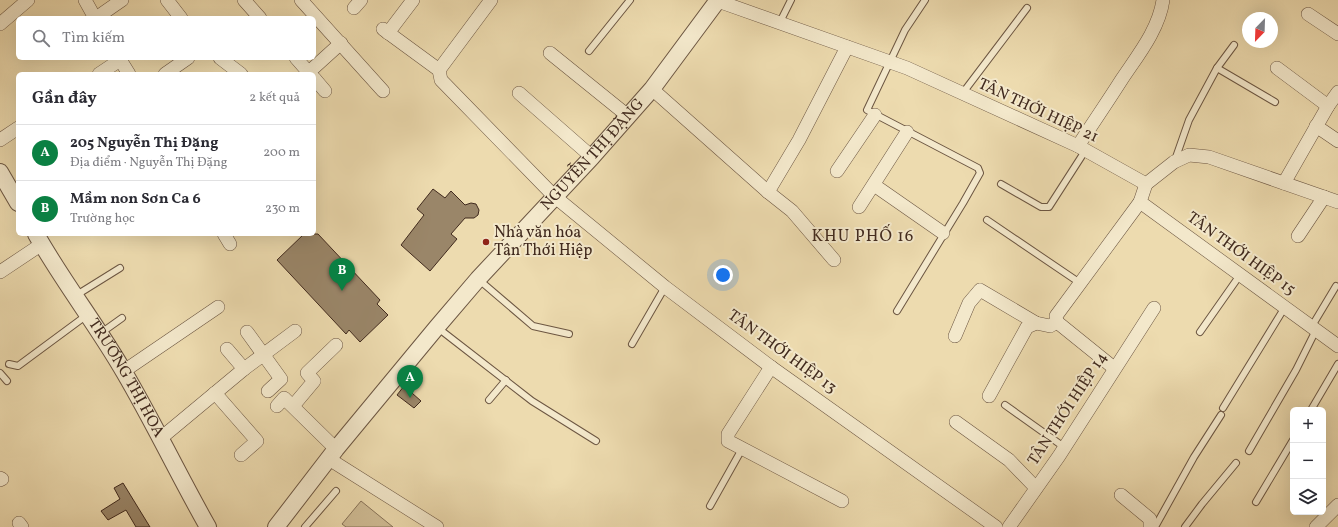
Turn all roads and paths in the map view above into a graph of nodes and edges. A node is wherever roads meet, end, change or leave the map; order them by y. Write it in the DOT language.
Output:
graph roads {
  1 [pos="28,0"];
  2 [pos="85,0"];
  3 [pos="122,0"];
  4 [pos="167,0"];
  5 [pos="244,0"];
  6 [pos="302,0"];
  7 [pos="413,0"];
  8 [pos="491,0"];
  9 [pos="630,0"];
  10 [pos="717,0"];
  11 [pos="791,0"];
  12 [pos="925,0"];
  13 [pos="1163,0"];
  14 [pos="1026,8"];
  15 [pos="1308,14"];
  16 [pos="95,16"];
  17 [pos="99,16"];
  18 [pos="179,16"];
  19 [pos="258,16"];
  20 [pos="0,24"];
  21 [pos="779,24"];
  22 [pos="1338,34"];
  23 [pos="341,43"];
  24 [pos="1234,45"];
  25 [pos="847,47"];
  26 [pos="589,51"];
  27 [pos="550,53"];
  28 [pos="118,60"];
  29 [pos="120,60"];
  30 [pos="185,60"];
  31 [pos="223,60"];
  32 [pos="298,60"];
  33 [pos="889,62"];
  34 [pos="1217,68"];
  35 [pos="1277,68"];
  36 [pos="439,70"];
  37 [pos="102,72"];
  38 [pos="127,72"];
  39 [pos="168,72"];
  40 [pos="238,72"];
  41 [pos="308,72"];
  42 [pos="314,72"];
  43 [pos="316,81"];
  44 [pos="652,89"];
  45 [pos="325,91"];
  46 [pos="383,91"];
  47 [pos="1338,92"];
  48 [pos="519,93"];
  49 [pos="962,94"];
  50 [pos="1275,102"];
  51 [pos="1328,106"];
  52 [pos="875,115"];
  53 [pos="628,116"];
  54 [pos="1316,126"];
  55 [pos="16,129"];
  56 [pos="907,132"];
  57 [pos="0,140"];
  58 [pos="1338,141"];
  59 [pos="1082,148"];
  60 [pos="592,157"];
  61 [pos="1174,162"];
  62 [pos="837,171"];
  63 [pos="0,172"];
  64 [pos="1284,183"];
  65 [pos="1001,184"];
  66 [pos="1146,184"];
  67 [pos="874,185"];
  68 [pos="768,192"];
  69 [pos="554,196"];
  70 [pos="1324,197"];
  71 [pos="16,200"];
  72 [pos="1140,202"];
  73 [pos="1338,202"];
  74 [pos="859,207"];
  75 [pos="987,220"];
  76 [pos="943,234"];
  77 [pos="1298,236"];
  78 [pos="39,239"];
  79 [pos="834,260"];
  80 [pos="120,268"];
  81 [pos="0,272"];
  82 [pos="1240,275"];
  83 [pos="478,279"];
  84 [pos="1080,283"];
  85 [pos="1336,286"];
  86 [pos="665,287"];
  87 [pos="75,296"];
  88 [pos="218,307"];
  89 [pos="1285,307"];
  90 [pos="1154,308"];
  91 [pos="897,311"];
  92 [pos="87,314"];
  93 [pos="122,318"];
  94 [pos="1057,322"];
  95 [pos="1036,323"];
  96 [pos="436,327"];
  97 [pos="1314,328"];
  98 [pos="296,331"];
  99 [pos="247,332"];
  100 [pos="1200,332"];
  101 [pos="100,334"];
  102 [pos="569,334"];
  103 [pos="955,336"];
  104 [pos="632,344"];
  105 [pos="336,345"];
  106 [pos="1338,346"];
  107 [pos="227,349"];
  108 [pos="264,355"];
  109 [pos="9,364"];
  110 [pos="1338,364"];
  111 [pos="771,367"];
  112 [pos="1114,368"];
  113 [pos="244,369"];
  114 [pos="124,371"];
  115 [pos="0,373"];
  116 [pos="506,380"];
  117 [pos="7,381"];
  118 [pos="268,391"];
  119 [pos="215,393"];
  120 [pos="989,396"];
  121 [pos="489,400"];
  122 [pos="1005,405"];
  123 [pos="277,406"];
  124 [pos="293,406"];
  125 [pos="1313,407"];
  126 [pos="1223,408"];
  127 [pos="1222,415"];
  128 [pos="956,422"];
  129 [pos="161,438"];
  130 [pos="596,441"];
  131 [pos="1291,443"];
  132 [pos="1064,447"];
  133 [pos="742,449"];
  134 [pos="1249,451"];
  135 [pos="332,454"];
  136 [pos="241,455"];
  137 [pos="1236,463"];
  138 [pos="1036,488"];
  139 [pos="336,492"];
  140 [pos="1121,495"];
  141 [pos="842,501"];
  142 [pos="1256,502"];
  143 [pos="710,506"];
  144 [pos="1338,506"];
  145 [pos="208,527"];
  146 [pos="276,527"];
  147 [pos="305,527"];
  148 [pos="437,527"];
  149 [pos="996,527"];
  150 [pos="1009,527"];
  151 [pos="1150,527"];
  152 [pos="1155,527"];
  153 [pos="1185,527"];
  154 [pos="1316,527"];
  1 -- 20 [label="street"];
  2 -- 16 [label="street"];
  3 -- 17 [label="street"];
  4 -- 18 [label="street"];
  5 -- 19 [label="street"];
  6 -- 23 [label="street"];
  7 -- 36 [label="street"];
  8 -- 36 [label="street"];
  9 -- 26 [label="lane"];
  10 -- 21 [label="street, TÂN THỚI HIỆP 21"];
  10 -- 44 [label="street, NGUYỄN THỊ ĐẶNG"];
  11 -- 21 [label="lane"];
  12 -- 33 [label="lane"];
  13 -- 59 [label="street"];
  14 -- 49 [label="lane"];
  15 -- 22 [label="street"];
  21 -- 25 [label="street, TÂN THỚI HIỆP 21"];
  23 -- 42 [label="street"];
  23 -- 46 [label="street"];
  24 -- 34 [label="lane"];
  25 -- 33 [label="street, TÂN THỚI HIỆP 21"];
  25 -- 68 [label="street"];
  27 -- 53 [label="street"];
  28 -- 37 [label="street"];
  29 -- 38 [label="street"];
  30 -- 39 [label="street"];
  31 -- 40 [label="street"];
  32 -- 41 [label="street"];
  33 -- 49 [label="street, TÂN THỚI HIỆP 21"];
  33 -- 52 [label="lane"];
  34 -- 50 [label="lane"];
  34 -- 61 [label="lane"];
  35 -- 51 [label="street"];
  36 -- 69 [label="street, TÂN THỚI HIỆP 13"];
  43 -- 45 [label="street"];
  44 -- 53 [label="street, NGUYỄN THỊ ĐẶNG"];
  44 -- 68 [label="street"];
  47 -- 51 [label="street"];
  48 -- 60 [label="street"];
  49 -- 59 [label="street, TÂN THỚI HIỆP 21"];
  51 -- 54 [label="street"];
  52 -- 56 [label="lane"];
  52 -- 62 [label="street"];
  53 -- 60 [label="street, NGUYỄN THỊ ĐẶNG"];
  54 -- 58 [label="street"];
  54 -- 64 [label="street"];
  55 -- 57 [label="street"];
  56 -- 67 [label="street"];
  56 -- 76 [label="lane"];
  59 -- 65 [label="lane"];
  59 -- 66 [label="street, TÂN THỚI HIỆP 21"];
  60 -- 69 [label="street, NGUYỄN THỊ ĐẶNG"];
  61 -- 64 [label="street"];
  61 -- 66 [label="street"];
  63 -- 71 [label="street"];
  64 -- 70 [label="street"];
  66 -- 72 [label="street"];
  67 -- 74 [label="street"];
  67 -- 76 [label="street"];
  68 -- 79 [label="street"];
  69 -- 83 [label="street, NGUYỄN THỊ ĐẶNG"];
  69 -- 86 [label="street, TÂN THỚI HIỆP 13"];
  70 -- 73 [label="street"];
  70 -- 77 [label="street"];
  72 -- 82 [label="street, TÂN THỚI HIỆP 15"];
  72 -- 84 [label="street"];
  75 -- 84 [label="lane"];
  76 -- 91 [label="lane"];
  78 -- 81 [label="street"];
  78 -- 87 [label="street, TRƯƠNG THỊ HOA"];
  80 -- 87 [label="lane"];
  82 -- 89 [label="street, TÂN THỚI HIỆP 15"];
  82 -- 100 [label="lane"];
  83 -- 96 [label="street, NGUYỄN THỊ ĐẶNG"];
  83 -- 102 [label="lane"];
  84 -- 94 [label="street"];
  85 -- 97 [label="lane"];
  86 -- 104 [label="lane"];
  86 -- 111 [label="street, TÂN THỚI HIỆP 13"];
  87 -- 92 [label="street, TRƯƠNG THỊ HOA"];
  88 -- 114 [label="street"];
  89 -- 97 [label="street, TÂN THỚI HIỆP 15"];
  89 -- 126 [label="lane"];
  90 -- 112 [label="street, TÂN THỚI HIỆP 14"];
  92 -- 101 [label="street, TRƯƠNG THỊ HOA"];
  92 -- 109 [label="lane"];
  93 -- 101 [label="lane"];
  94 -- 95 [label="street"];
  94 -- 112 [label="street"];
  95 -- 103 [label="street"];
  95 -- 120 [label="street"];
  96 -- 116 [label="lane"];
  96 -- 135 [label="street, NGUYỄN THỊ ĐẶNG"];
  97 -- 106 [label="street, TÂN THỚI HIỆP 15"];
  97 -- 134 [label="lane"];
  98 -- 108 [label="street"];
  99 -- 108 [label="street"];
  101 -- 114 [label="street, TRƯƠNG THỊ HOA"];
  105 -- 124 [label="street"];
  107 -- 113 [label="street"];
  108 -- 113 [label="street"];
  108 -- 118 [label="street"];
  110 -- 125 [label="lane"];
  111 -- 133 [label="street"];
  111 -- 149 [label="street, TÂN THỚI HIỆP 13"];
  112 -- 132 [label="street, TÂN THỚI HIỆP 14"];
  113 -- 119 [label="street"];
  114 -- 129 [label="street, TRƯƠNG THỊ HOA"];
  115 -- 117 [label="lane"];
  116 -- 121 [label="lane"];
  116 -- 130 [label="lane"];
  119 -- 129 [label="street"];
  119 -- 136 [label="street"];
  122 -- 132 [label="lane"];
  123 -- 124 [label="street"];
  124 -- 135 [label="street"];
  127 -- 152 [label="lane"];
  128 -- 138 [label="street"];
  129 -- 145 [label="street, TRƯƠNG THỊ HOA"];
  131 -- 142 [label="lane"];
  132 -- 138 [label="street, TÂN THỚI HIỆP 14"];
  133 -- 141 [label="street"];
  133 -- 143 [label="lane"];
  135 -- 146 [label="street, NGUYỄN THỊ ĐẶNG"];
  135 -- 148 [label="street"];
  137 -- 153 [label="lane"];
  138 -- 150 [label="street, TÂN THỚI HIỆP 14"];
  139 -- 147 [label="lane"];
  140 -- 151 [label="street"];
  144 -- 154 [label="street"];
}
